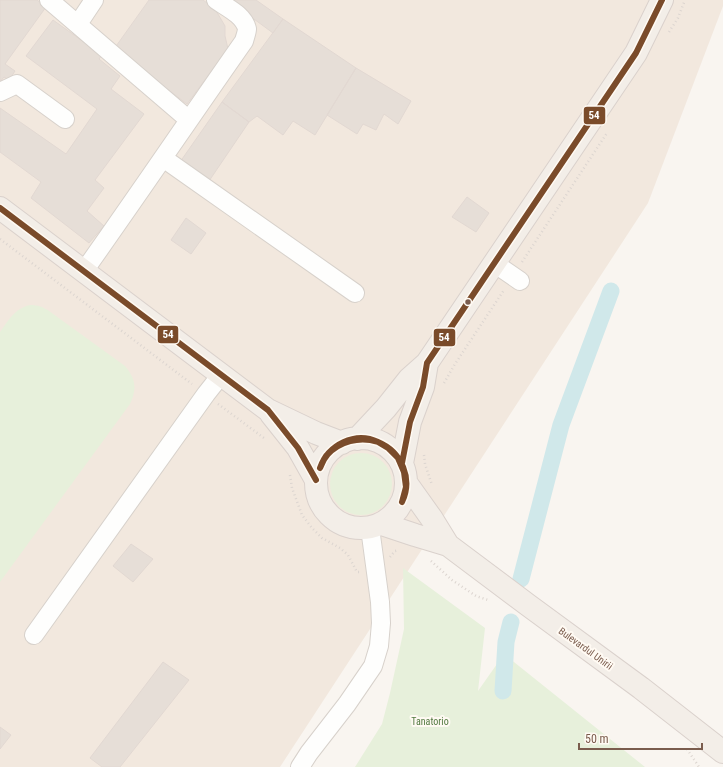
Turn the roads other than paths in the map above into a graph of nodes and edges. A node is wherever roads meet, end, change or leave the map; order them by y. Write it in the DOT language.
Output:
graph roads {
  1 [pos="49,0"];
  2 [pos="94,0"];
  3 [pos="216,0"];
  4 [pos="662,0"];
  5 [pos="78,24"];
  6 [pos="0,92"];
  7 [pos="65,119"];
  8 [pos="189,120"];
  9 [pos="163,158"];
  10 [pos="0,208"];
  11 [pos="494,264"];
  12 [pos="84,271"];
  13 [pos="516,277"];
  14 [pos="355,293"];
  15 [pos="427,363"];
  16 [pos="221,375"];
  17 [pos="268,410"];
  18 [pos="350,441"];
  19 [pos="402,463"];
  20 [pos="316,480"];
  21 [pos="407,484"];
  22 [pos="376,526"];
  23 [pos="448,545"];
  24 [pos="34,635"];
  25 [pos="723,752"];
  26 [pos="300,767"];
  1 -- 5 [label="lane"];
  2 -- 5 [label="lane"];
  3 -- 8 [label="lane"];
  4 -- 11 [label="main road"];
  5 -- 8 [label="lane"];
  6 -- 7 [label="lane"];
  8 -- 9 [label="lane"];
  9 -- 12 [label="lane"];
  9 -- 14 [label="lane"];
  10 -- 12 [label="main road"];
  11 -- 13 [label="lane"];
  11 -- 15 [label="main road"];
  12 -- 16 [label="main road"];
  15 -- 18 [label="main road"];
  15 -- 19 [label="main road"];
  16 -- 17 [label="main road"];
  16 -- 24 [label="lane"];
  17 -- 18 [label="main road"];
  17 -- 20 [label="main road"];
  18 -- 19 [label="main road"];
  18 -- 20 [label="main road"];
  19 -- 21 [label="main road"];
  20 -- 22 [label="main road"];
  21 -- 22 [label="main road"];
  21 -- 23 [label="main road, Bulevardul Unirii"];
  22 -- 23 [label="main road, Bulevardul Unirii"];
  22 -- 26 [label="lane"];
  23 -- 25 [label="main road, Bulevardul Unirii"];
}
